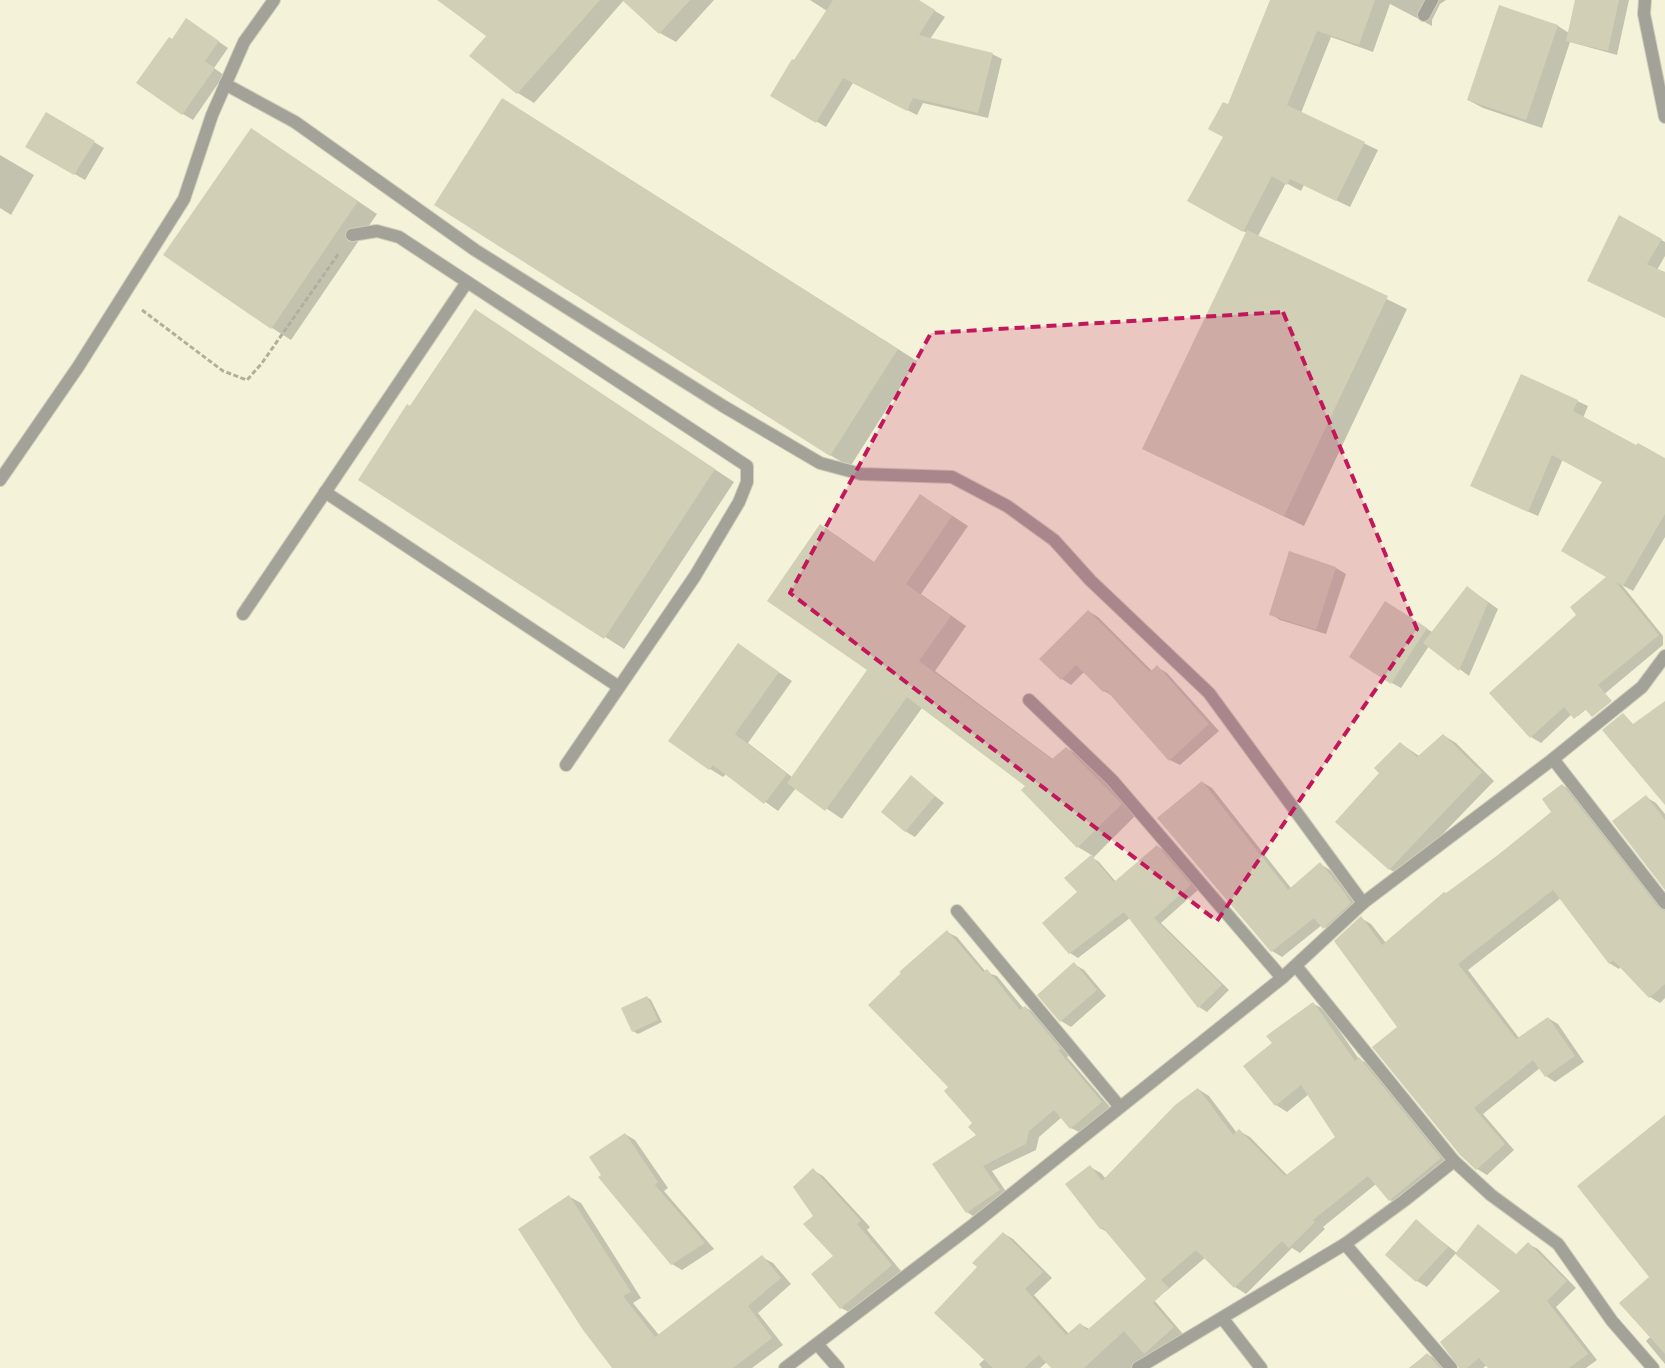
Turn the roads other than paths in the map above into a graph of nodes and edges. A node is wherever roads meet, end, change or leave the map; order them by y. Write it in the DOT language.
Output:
graph roads {
  1 [pos="274,0"];
  2 [pos="1432,0"];
  3 [pos="1645,0"];
  4 [pos="1424,16"];
  5 [pos="225,84"];
  6 [pos="1665,117"];
  7 [pos="352,235"];
  8 [pos="467,282"];
  9 [pos="0,480"];
  10 [pos="326,492"];
  11 [pos="243,614"];
  12 [pos="1665,656"];
  13 [pos="619,687"];
  14 [pos="1029,700"];
  15 [pos="1553,759"];
  16 [pos="566,765"];
  17 [pos="1363,903"];
  18 [pos="1665,903"];
  19 [pos="957,911"];
  20 [pos="1296,966"];
  21 [pos="1282,978"];
  22 [pos="1120,1107"];
  23 [pos="1454,1161"];
  24 [pos="1345,1244"];
  25 [pos="1223,1319"];
  26 [pos="817,1344"];
  27 [pos="785,1368"];
  28 [pos="838,1368"];
  29 [pos="1138,1368"];
  30 [pos="1261,1368"];
  31 [pos="1451,1368"];
  32 [pos="1653,1368"];
  1 -- 5 [label="street"];
  2 -- 4 [label="street"];
  3 -- 6 [label="street"];
  5 -- 9 [label="street"];
  5 -- 17 [label="street"];
  7 -- 8 [label="street"];
  8 -- 10 [label="street"];
  8 -- 13 [label="street"];
  10 -- 11 [label="street"];
  10 -- 13 [label="street"];
  12 -- 15 [label="street"];
  13 -- 16 [label="street"];
  14 -- 21 [label="street"];
  15 -- 17 [label="street"];
  15 -- 18 [label="street"];
  17 -- 20 [label="street"];
  19 -- 22 [label="street"];
  20 -- 21 [label="street"];
  20 -- 23 [label="street"];
  21 -- 22 [label="street"];
  22 -- 26 [label="street"];
  23 -- 24 [label="street"];
  23 -- 32 [label="street"];
  24 -- 25 [label="street"];
  24 -- 31 [label="street"];
  25 -- 29 [label="street"];
  25 -- 30 [label="street"];
  26 -- 27 [label="street"];
  26 -- 28 [label="street"];
}
